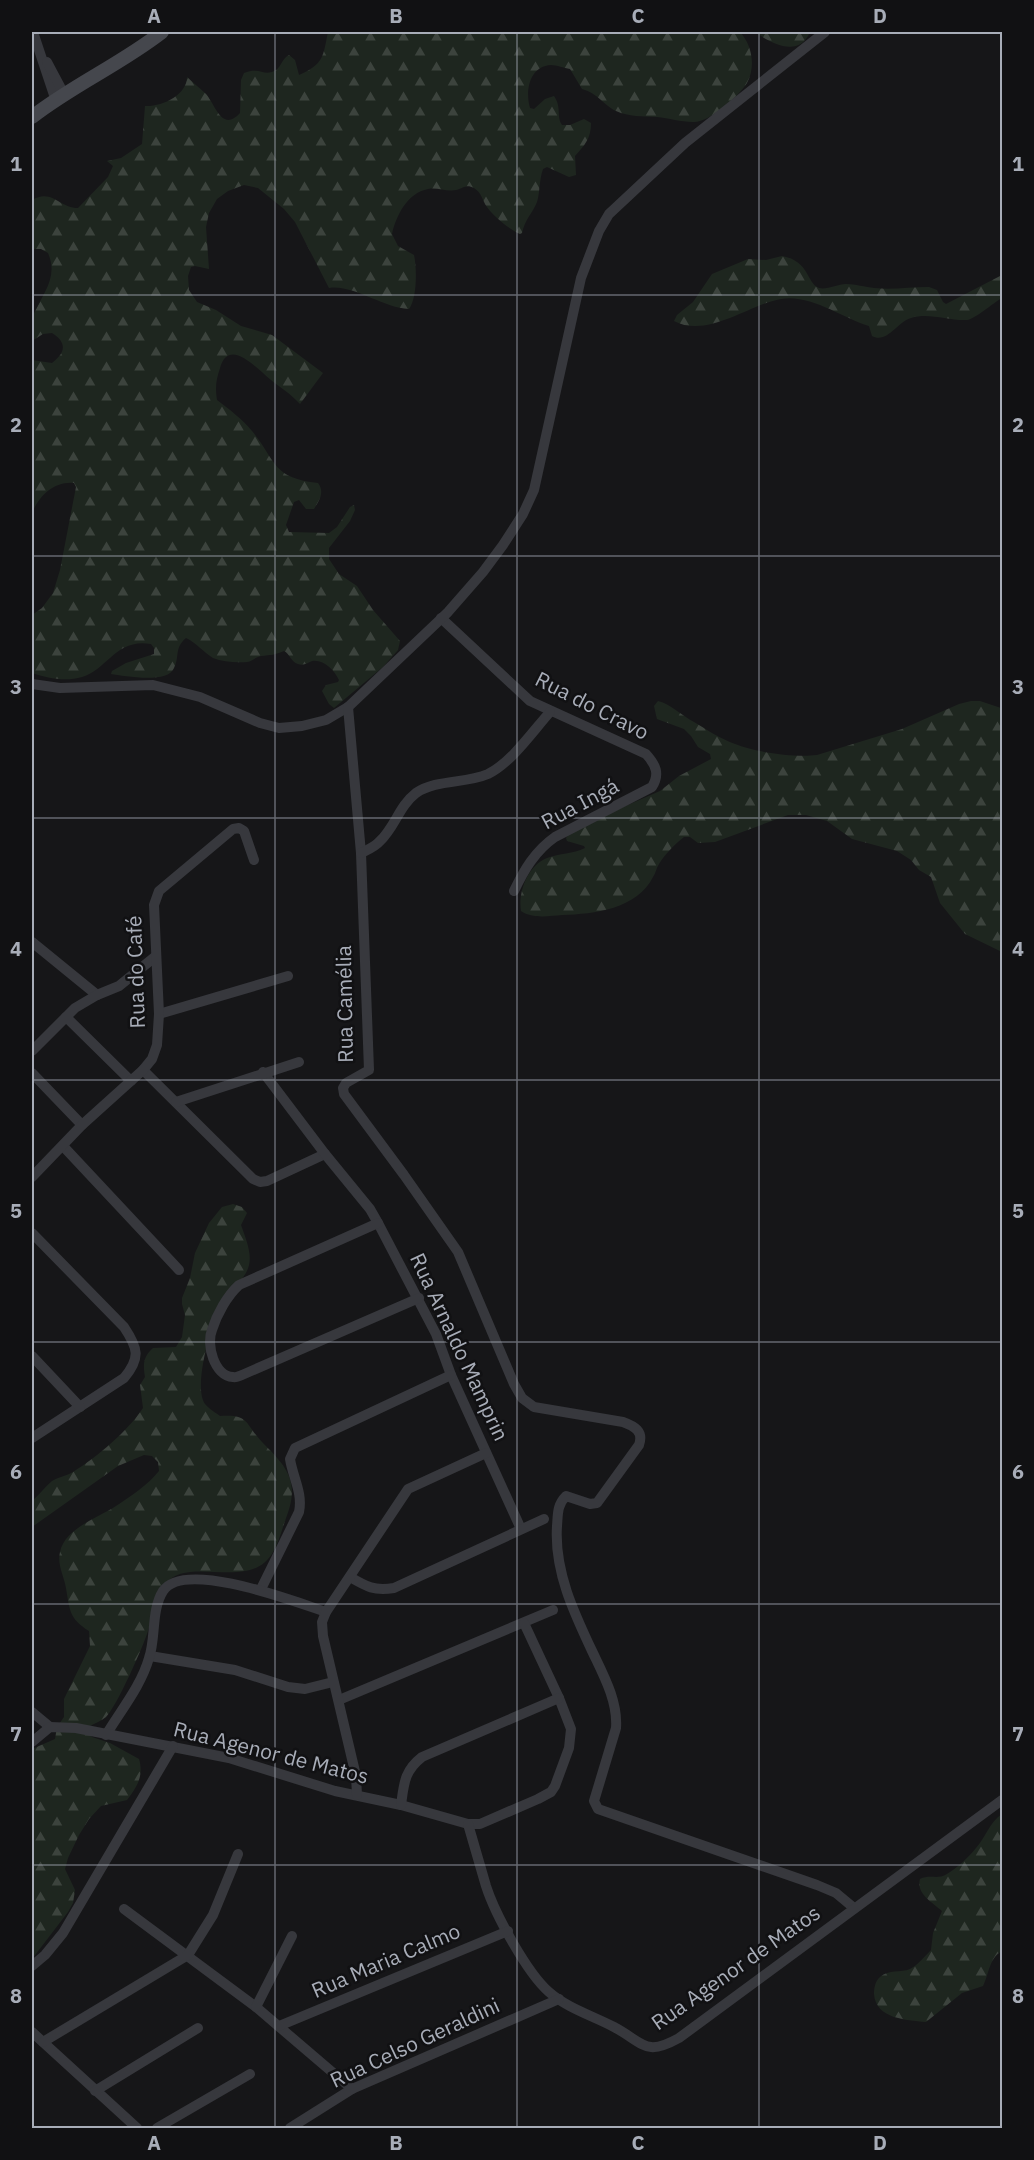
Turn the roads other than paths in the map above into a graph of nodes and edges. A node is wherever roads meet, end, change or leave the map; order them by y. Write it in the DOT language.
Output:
graph roads {
  1 [pos="33,32"];
  2 [pos="162,32"];
  3 [pos="825,32"];
  4 [pos="59,96"];
  5 [pos="32,117"];
  6 [pos="441,618"];
  7 [pos="32,684"];
  8 [pos="348,706"];
  9 [pos="550,712"];
  10 [pos="652,787"];
  11 [pos="361,853"];
  12 [pos="254,860"];
  13 [pos="513,891"];
  14 [pos="34,948"];
  15 [pos="156,956"];
  16 [pos="288,976"];
  17 [pos="97,994"];
  18 [pos="159,1014"];
  19 [pos="66,1017"];
  20 [pos="32,1051"];
  21 [pos="299,1062"];
  22 [pos="143,1070"];
  23 [pos="263,1072"];
  24 [pos="32,1073"];
  25 [pos="131,1081"];
  26 [pos="176,1102"];
  27 [pos="82,1125"];
  28 [pos="63,1146"];
  29 [pos="325,1154"];
  30 [pos="33,1173"];
  31 [pos="378,1223"];
  32 [pos="32,1233"];
  33 [pos="179,1270"];
  34 [pos="419,1298"];
  35 [pos="32,1356"];
  36 [pos="451,1375"];
  37 [pos="80,1407"];
  38 [pos="32,1438"];
  39 [pos="486,1453"];
  40 [pos="544,1519"];
  41 [pos="521,1529"];
  42 [pos="350,1576"];
  43 [pos="261,1589"];
  44 [pos="553,1610"];
  45 [pos="326,1612"];
  46 [pos="524,1623"];
  47 [pos="150,1656"];
  48 [pos="333,1682"];
  49 [pos="559,1698"];
  50 [pos="339,1700"];
  51 [pos="32,1712"];
  52 [pos="50,1727"];
  53 [pos="106,1734"];
  54 [pos="32,1742"];
  55 [pos="172,1746"];
  56 [pos="357,1796"];
  57 [pos="1002,1800"];
  58 [pos="401,1805"];
  59 [pos="468,1824"];
  60 [pos="238,1854"];
  61 [pos="854,1908"];
  62 [pos="124,1909"];
  63 [pos="508,1931"];
  64 [pos="292,1936"];
  65 [pos="188,1955"];
  66 [pos="32,1966"];
  67 [pos="559,1999"];
  68 [pos="256,2007"];
  69 [pos="279,2026"];
  70 [pos="198,2028"];
  71 [pos="32,2032"];
  72 [pos="43,2042"];
  73 [pos="250,2074"];
  74 [pos="352,2089"];
  75 [pos="95,2091"];
  76 [pos="137,2128"];
  77 [pos="157,2128"];
  78 [pos="290,2128"];
  1 -- 4 [label="street"];
  2 -- 4 [label="street"];
  3 -- 6 [label="street"];
  4 -- 5 [label="street"];
  6 -- 8 [label="street"];
  6 -- 9 [label="street, Rua do Cravo"];
  7 -- 8 [label="street"];
  8 -- 11 [label="street, Rua Camélia"];
  9 -- 10 [label="street, Rua do Cravo"];
  9 -- 11 [label="street"];
  10 -- 13 [label="street, Rua Ingá"];
  11 -- 61 [label="street, Rua Camélia"];
  12 -- 15 [label="street, Rua do Café"];
  14 -- 17 [label="street"];
  15 -- 17 [label="street"];
  15 -- 18 [label="street, Rua do Café"];
  16 -- 18 [label="street"];
  17 -- 19 [label="street"];
  18 -- 22 [label="street, Rua do Café"];
  19 -- 20 [label="street"];
  19 -- 25 [label="street"];
  21 -- 23 [label="street"];
  22 -- 25 [label="street, Rua do Café"];
  22 -- 26 [label="street"];
  23 -- 26 [label="street"];
  23 -- 29 [label="street, Rua Arnaldo Mamprin"];
  24 -- 27 [label="street"];
  25 -- 27 [label="street, Rua do Café"];
  26 -- 29 [label="street"];
  27 -- 28 [label="street, Rua do Café"];
  28 -- 30 [label="street, Rua do Café"];
  28 -- 33 [label="street"];
  29 -- 31 [label="street, Rua Arnaldo Mamprin"];
  31 -- 34 [label="street, Rua Arnaldo Mamprin"];
  31 -- 34 [label="street"];
  32 -- 37 [label="street"];
  34 -- 36 [label="street, Rua Arnaldo Mamprin"];
  35 -- 37 [label="street"];
  36 -- 39 [label="street, Rua Arnaldo Mamprin"];
  36 -- 43 [label="street"];
  37 -- 38 [label="street"];
  39 -- 41 [label="street, Rua Arnaldo Mamprin"];
  39 -- 42 [label="street"];
  40 -- 41 [label="street"];
  41 -- 42 [label="street"];
  42 -- 45 [label="street"];
  43 -- 45 [label="street"];
  43 -- 47 [label="street"];
  44 -- 46 [label="street"];
  45 -- 48 [label="street"];
  46 -- 49 [label="street, Rua Agenor de Matos"];
  46 -- 50 [label="street"];
  47 -- 48 [label="street"];
  47 -- 53 [label="street"];
  48 -- 50 [label="street"];
  49 -- 58 [label="street"];
  49 -- 59 [label="street, Rua Agenor de Matos"];
  50 -- 56 [label="street"];
  51 -- 52 [label="street"];
  52 -- 53 [label="street, Rua Agenor de Matos"];
  52 -- 54 [label="street"];
  53 -- 55 [label="street, Rua Agenor de Matos"];
  55 -- 56 [label="street, Rua Agenor de Matos"];
  55 -- 66 [label="street"];
  56 -- 58 [label="street, Rua Agenor de Matos"];
  57 -- 61 [label="street, Rua Agenor de Matos"];
  58 -- 59 [label="street, Rua Agenor de Matos"];
  59 -- 63 [label="street, Rua Agenor de Matos"];
  60 -- 65 [label="street"];
  61 -- 67 [label="street, Rua Agenor de Matos"];
  62 -- 65 [label="street"];
  63 -- 67 [label="street, Rua Agenor de Matos"];
  63 -- 69 [label="street, Rua Maria Calmo"];
  64 -- 68 [label="street"];
  65 -- 68 [label="street"];
  65 -- 72 [label="street"];
  67 -- 74 [label="street, Rua Celso Geraldini"];
  68 -- 69 [label="street"];
  69 -- 74 [label="street"];
  70 -- 75 [label="street"];
  71 -- 72 [label="street"];
  72 -- 75 [label="street"];
  73 -- 77 [label="street"];
  74 -- 78 [label="street, Rua Celso Geraldini"];
  75 -- 76 [label="street"];
}
